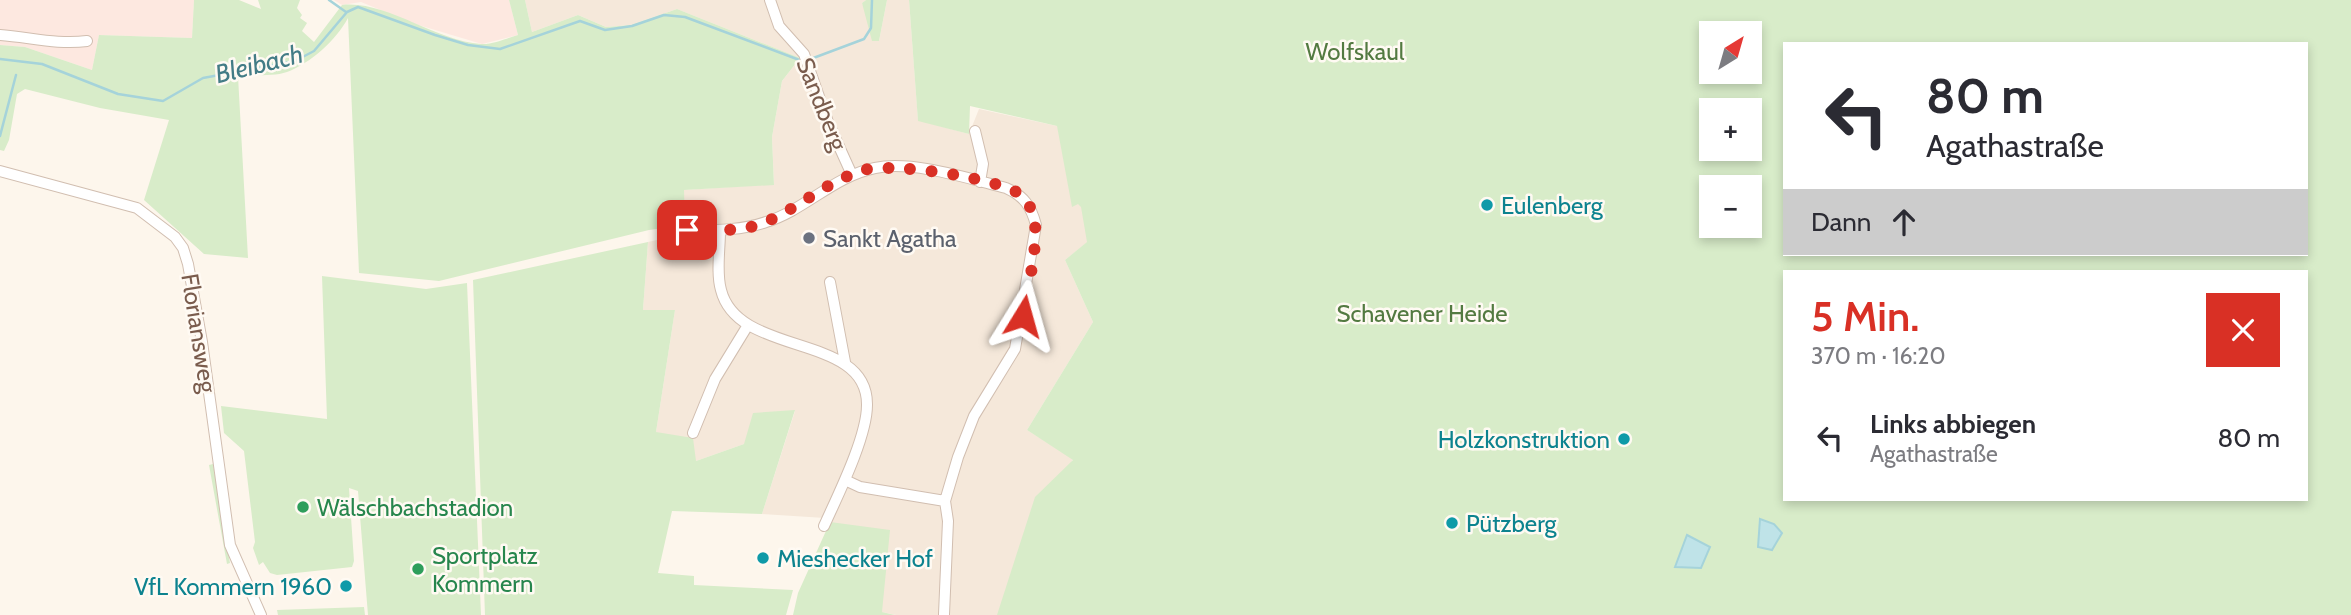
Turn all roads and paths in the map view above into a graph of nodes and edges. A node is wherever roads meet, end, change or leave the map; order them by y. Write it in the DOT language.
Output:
graph roads {
  1 [pos="770,0"];
  2 [pos="0,35"];
  3 [pos="87,41"];
  4 [pos="975,131"];
  5 [pos="0,171"];
  6 [pos="852,175"];
  7 [pos="980,182"];
  8 [pos="687,230"];
  9 [pos="720,231"];
  10 [pos="830,282"];
  11 [pos="748,326"];
  12 [pos="845,362"];
  13 [pos="693,433"];
  14 [pos="845,480"];
  15 [pos="945,501"];
  16 [pos="824,526"];
  17 [pos="944,614"];
  18 [pos="261,615"];
  1 -- 6 [label="street, Sandberg"];
  2 -- 3 [label="street"];
  4 -- 7 [label="street"];
  5 -- 18 [label="street, Floriansweg"];
  6 -- 7 [label="street"];
  6 -- 9 [label="street"];
  7 -- 15 [label="street"];
  8 -- 9 [label="street"];
  9 -- 11 [label="street"];
  10 -- 12 [label="street"];
  11 -- 12 [label="street"];
  11 -- 13 [label="street"];
  12 -- 14 [label="street"];
  14 -- 15 [label="street"];
  14 -- 16 [label="street"];
  15 -- 17 [label="street"];
}
